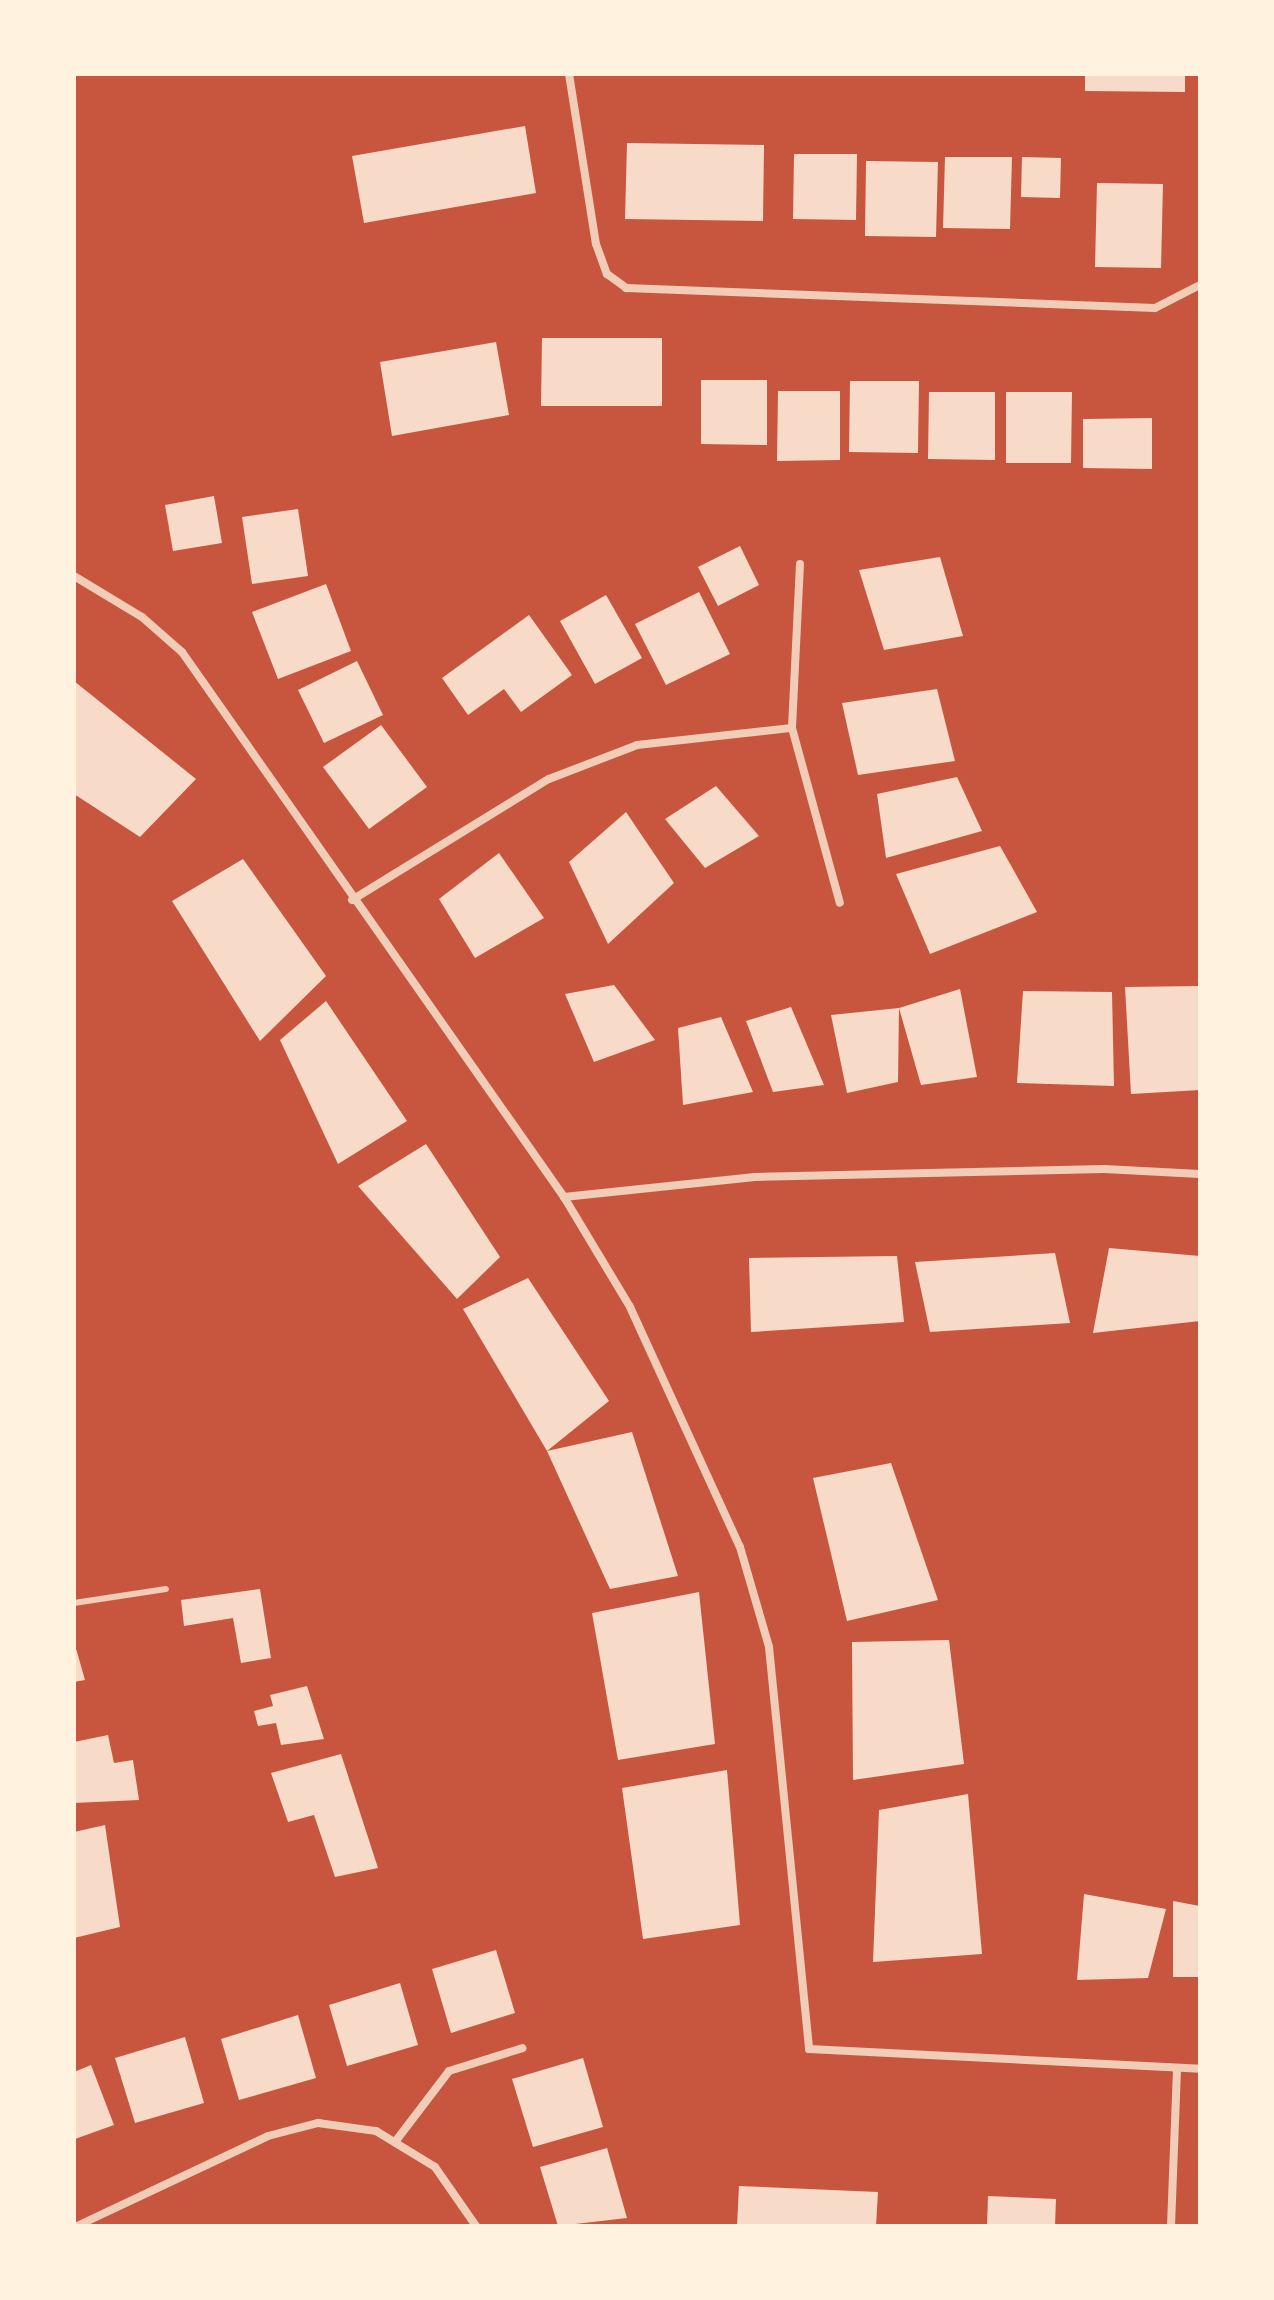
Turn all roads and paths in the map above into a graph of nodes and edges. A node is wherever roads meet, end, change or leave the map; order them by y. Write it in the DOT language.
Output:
graph roads {
  1 [pos="569,74"];
  2 [pos="1200,285"];
  3 [pos="800,564"];
  4 [pos="74,576"];
  5 [pos="792,728"];
  6 [pos="352,900"];
  7 [pos="840,903"];
  8 [pos="1200,1174"];
  9 [pos="564,1197"];
  10 [pos="166,1589"];
  11 [pos="74,1603"];
  12 [pos="523,2048"];
  13 [pos="1177,2068"];
  14 [pos="1200,2069"];
  15 [pos="395,2142"];
  16 [pos="77,2226"];
  17 [pos="476,2226"];
  18 [pos="1171,2226"];
  1 -- 2 [label="street"];
  3 -- 5 [label="street"];
  4 -- 6 [label="street"];
  5 -- 6 [label="street"];
  5 -- 7 [label="street"];
  6 -- 9 [label="street"];
  8 -- 9 [label="street"];
  9 -- 13 [label="street"];
  10 -- 11 [label="lane"];
  12 -- 15 [label="street"];
  13 -- 14 [label="street"];
  13 -- 18 [label="street"];
  15 -- 16 [label="street"];
  15 -- 17 [label="street"];
}
